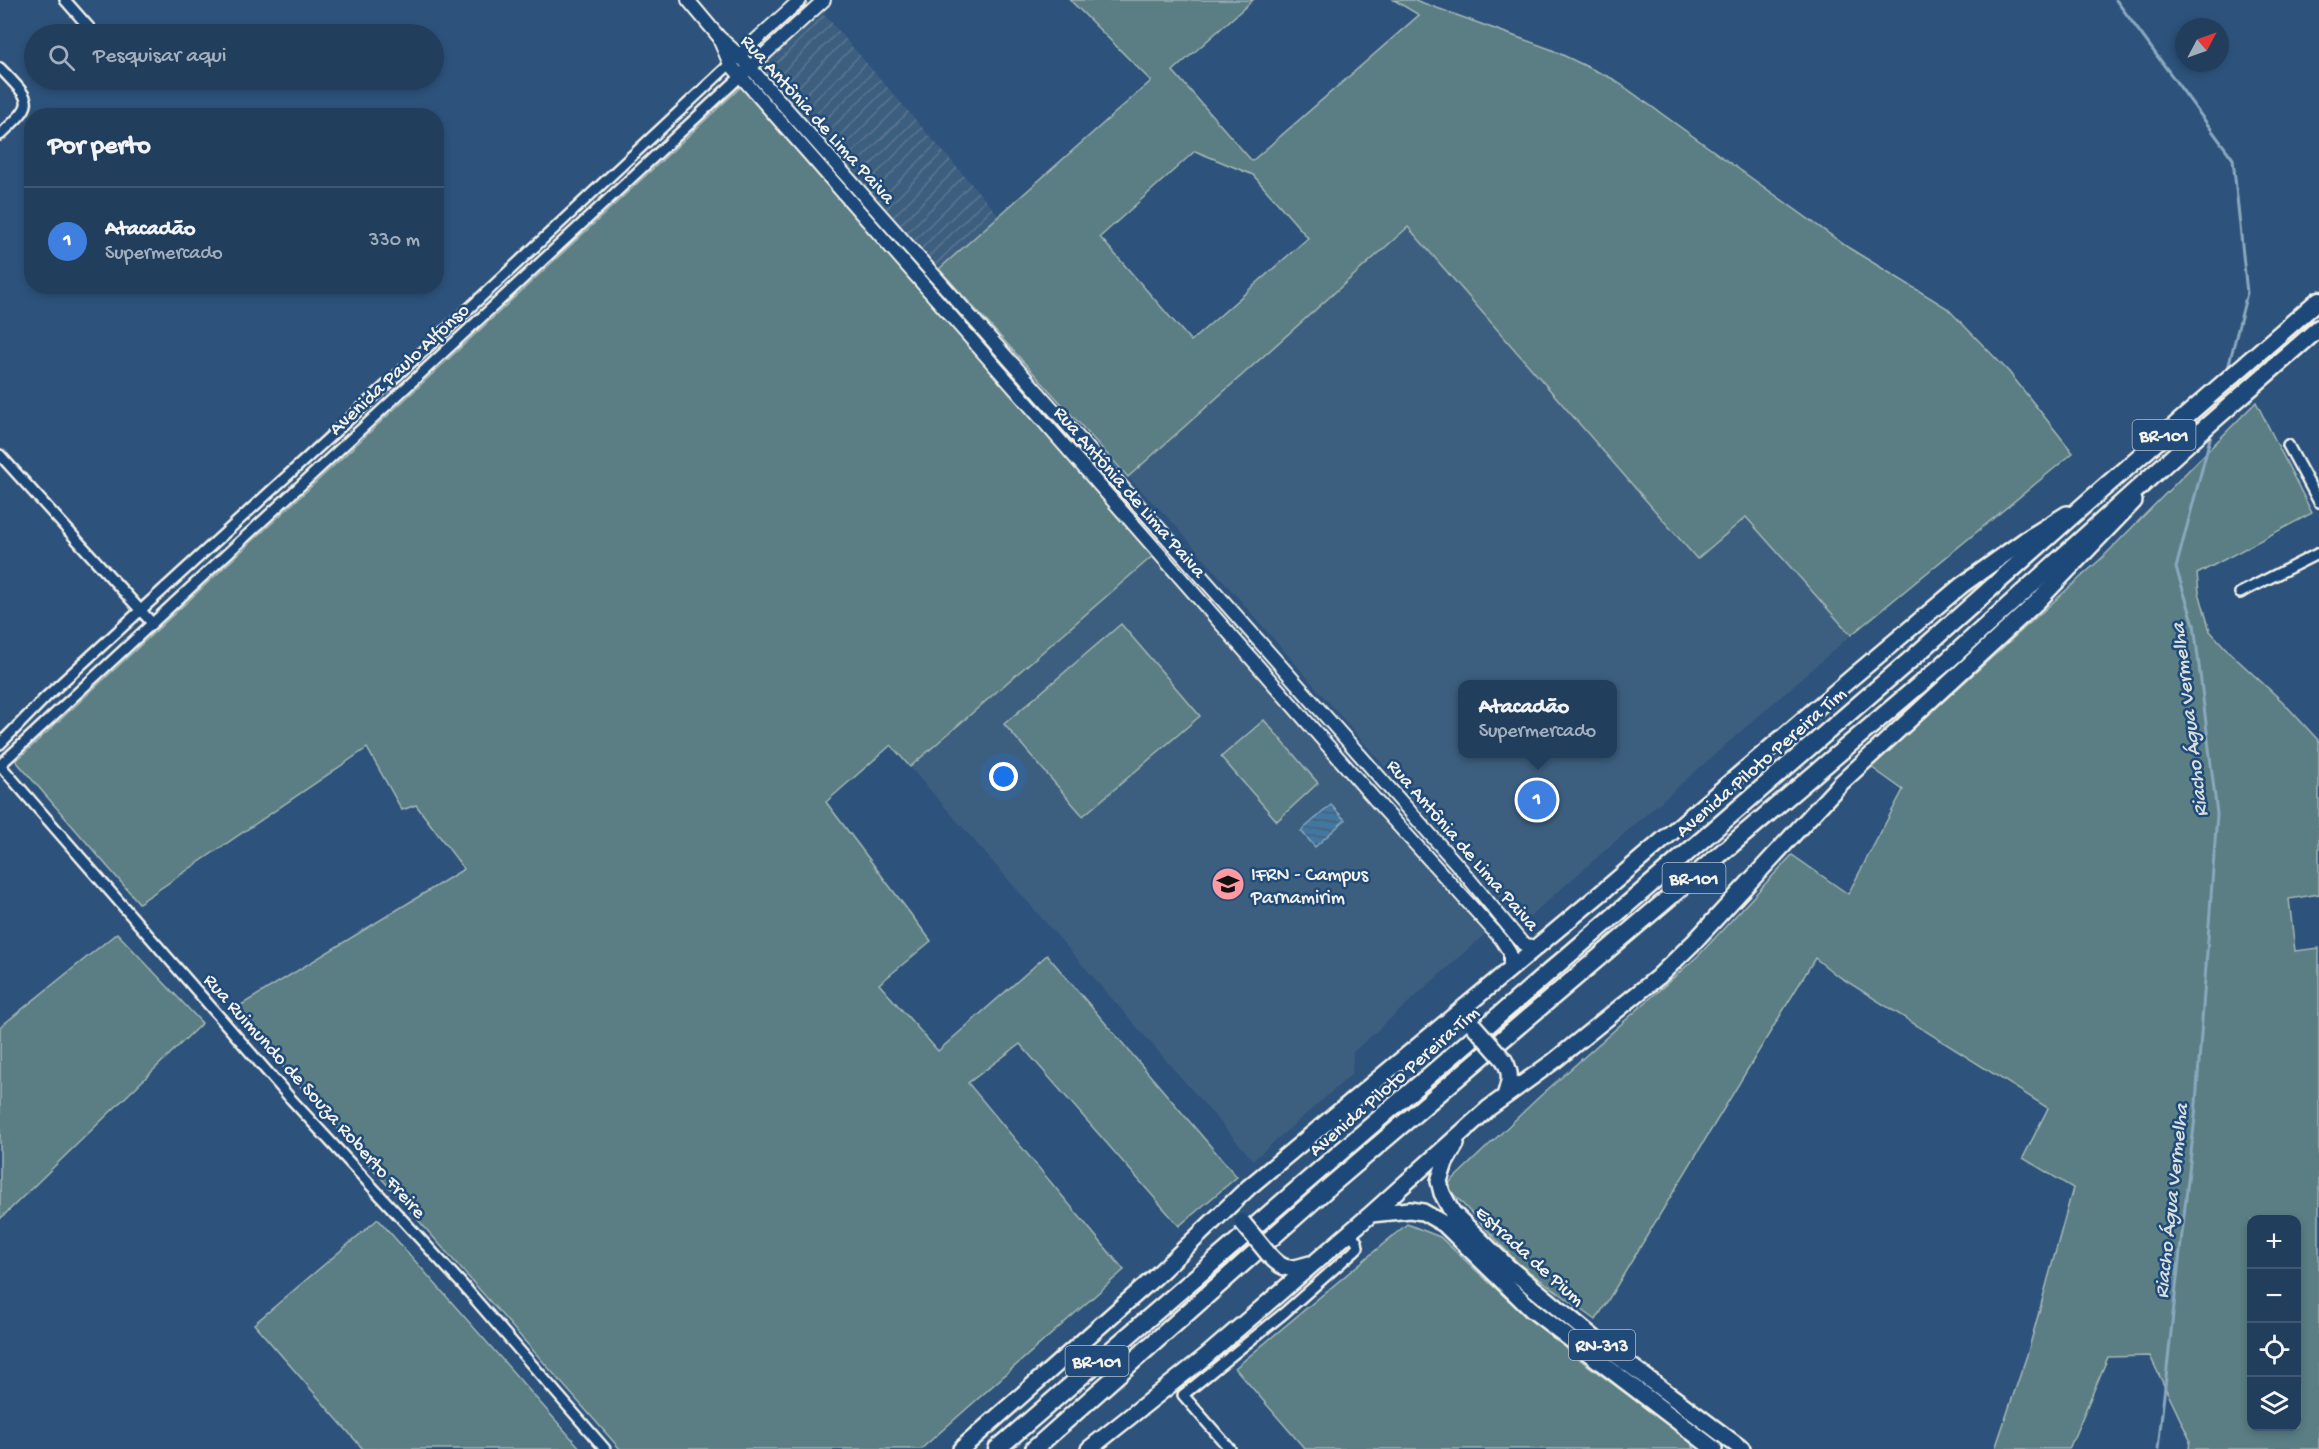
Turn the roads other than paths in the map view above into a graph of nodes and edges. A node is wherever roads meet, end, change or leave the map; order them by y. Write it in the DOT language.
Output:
graph roads {
  1 [pos="65,0"];
  2 [pos="688,0"];
  3 [pos="800,0"];
  4 [pos="819,1"];
  5 [pos="86,24"];
  6 [pos="735,59"];
  7 [pos="0,69"];
  8 [pos="746,72"];
  9 [pos="26,108"];
  10 [pos="24,112"];
  11 [pos="0,135"];
  12 [pos="496,281"];
  13 [pos="508,292"];
  14 [pos="2319,300"];
  15 [pos="2319,328"];
  16 [pos="2288,445"];
  17 [pos="0,454"];
  18 [pos="2170,461"];
  19 [pos="2091,499"];
  20 [pos="2319,502"];
  21 [pos="2319,553"];
  22 [pos="192,563"];
  23 [pos="203,575"];
  24 [pos="2240,593"];
  25 [pos="141,610"];
  26 [pos="152,623"];
  27 [pos="1340,733"];
  28 [pos="0,744"];
  29 [pos="1327,744"];
  30 [pos="0,765"];
  31 [pos="1441,846"];
  32 [pos="1428,858"];
  33 [pos="1536,947"];
  34 [pos="1510,970"];
  35 [pos="1445,1023"];
  36 [pos="1505,1096"];
  37 [pos="1465,1130"];
  38 [pos="1249,1187"];
  39 [pos="1371,1214"];
  40 [pos="1350,1232"];
  41 [pos="1314,1263"];
  42 [pos="1173,1383"];
  43 [pos="1184,1395"];
  44 [pos="605,1449"];
  45 [pos="961,1449"];
  46 [pos="997,1449"];
  47 [pos="1034,1449"];
  48 [pos="1089,1449"];
  49 [pos="1230,1449"];
  50 [pos="1714,1449"];
  51 [pos="1742,1449"];
  1 -- 5 [label="street"];
  2 -- 6 [label="street, Rua Antônia de Lima Paiva"];
  3 -- 6 [label="street, Avenida Paulo Alfonso"];
  4 -- 8 [label="street, Avenida Paulo Alfonso"];
  6 -- 8 [label="street, Rua Antônia de Lima Paiva"];
  6 -- 12 [label="street, Avenida Paulo Alfonso"];
  7 -- 9 [label="street"];
  8 -- 13 [label="street, Avenida Paulo Alfonso"];
  8 -- 27 [label="street, Rua Antônia de Lima Paiva"];
  8 -- 29 [label="street, Rua Antônia de Lima Paiva"];
  10 -- 11 [label="street"];
  12 -- 13 [label="street"];
  12 -- 22 [label="street, Avenida Paulo Alfonso"];
  13 -- 23 [label="street, Avenida Paulo Alfonso"];
  14 -- 19 [label="highway, Avenida Piloto Pereira Tim / BR-101"];
  15 -- 18 [label="highway, Avenida Piloto Pereira Tim / BR-101"];
  16 -- 20 [label="street"];
  17 -- 25 [label="street"];
  18 -- 36 [label="main road"];
  18 -- 47 [label="highway, Avenida Piloto Pereira Tim / BR-101"];
  19 -- 33 [label="main road"];
  19 -- 46 [label="highway, Avenida Piloto Pereira Tim / BR-101"];
  21 -- 24 [label="street"];
  22 -- 23 [label="street"];
  22 -- 25 [label="street, Avenida Paulo Alfonso"];
  23 -- 26 [label="street, Avenida Paulo Alfonso"];
  25 -- 26 [label="street"];
  25 -- 28 [label="street, Avenida Paulo Alfonso"];
  26 -- 30 [label="street, Avenida Paulo Alfonso"];
  27 -- 29 [label="street"];
  27 -- 31 [label="street, Rua Antônia de Lima Paiva"];
  29 -- 32 [label="street, Rua Antônia de Lima Paiva"];
  30 -- 44 [label="street, Rua Ruimundo de Souza Roberto Freire"];
  31 -- 32 [label="street"];
  31 -- 33 [label="street, Rua Antônia de Lima Paiva"];
  32 -- 34 [label="street, Rua Antônia de Lima Paiva"];
  33 -- 34 [label="main road"];
  34 -- 35 [label="main road"];
  35 -- 36 [label="main road, bridge"];
  35 -- 38 [label="main road"];
  36 -- 37 [label="main road"];
  37 -- 39 [label="main road"];
  37 -- 51 [label="main road, Estrada de Pium / RN-313"];
  38 -- 41 [label="main road, bridge"];
  38 -- 45 [label="main road"];
  39 -- 40 [label="main road"];
  39 -- 50 [label="main road, Estrada de Pium / RN-313"];
  40 -- 41 [label="main road"];
  40 -- 43 [label="street"];
  41 -- 42 [label="main road"];
  42 -- 43 [label="street"];
  42 -- 48 [label="main road"];
  43 -- 49 [label="street"];
}
